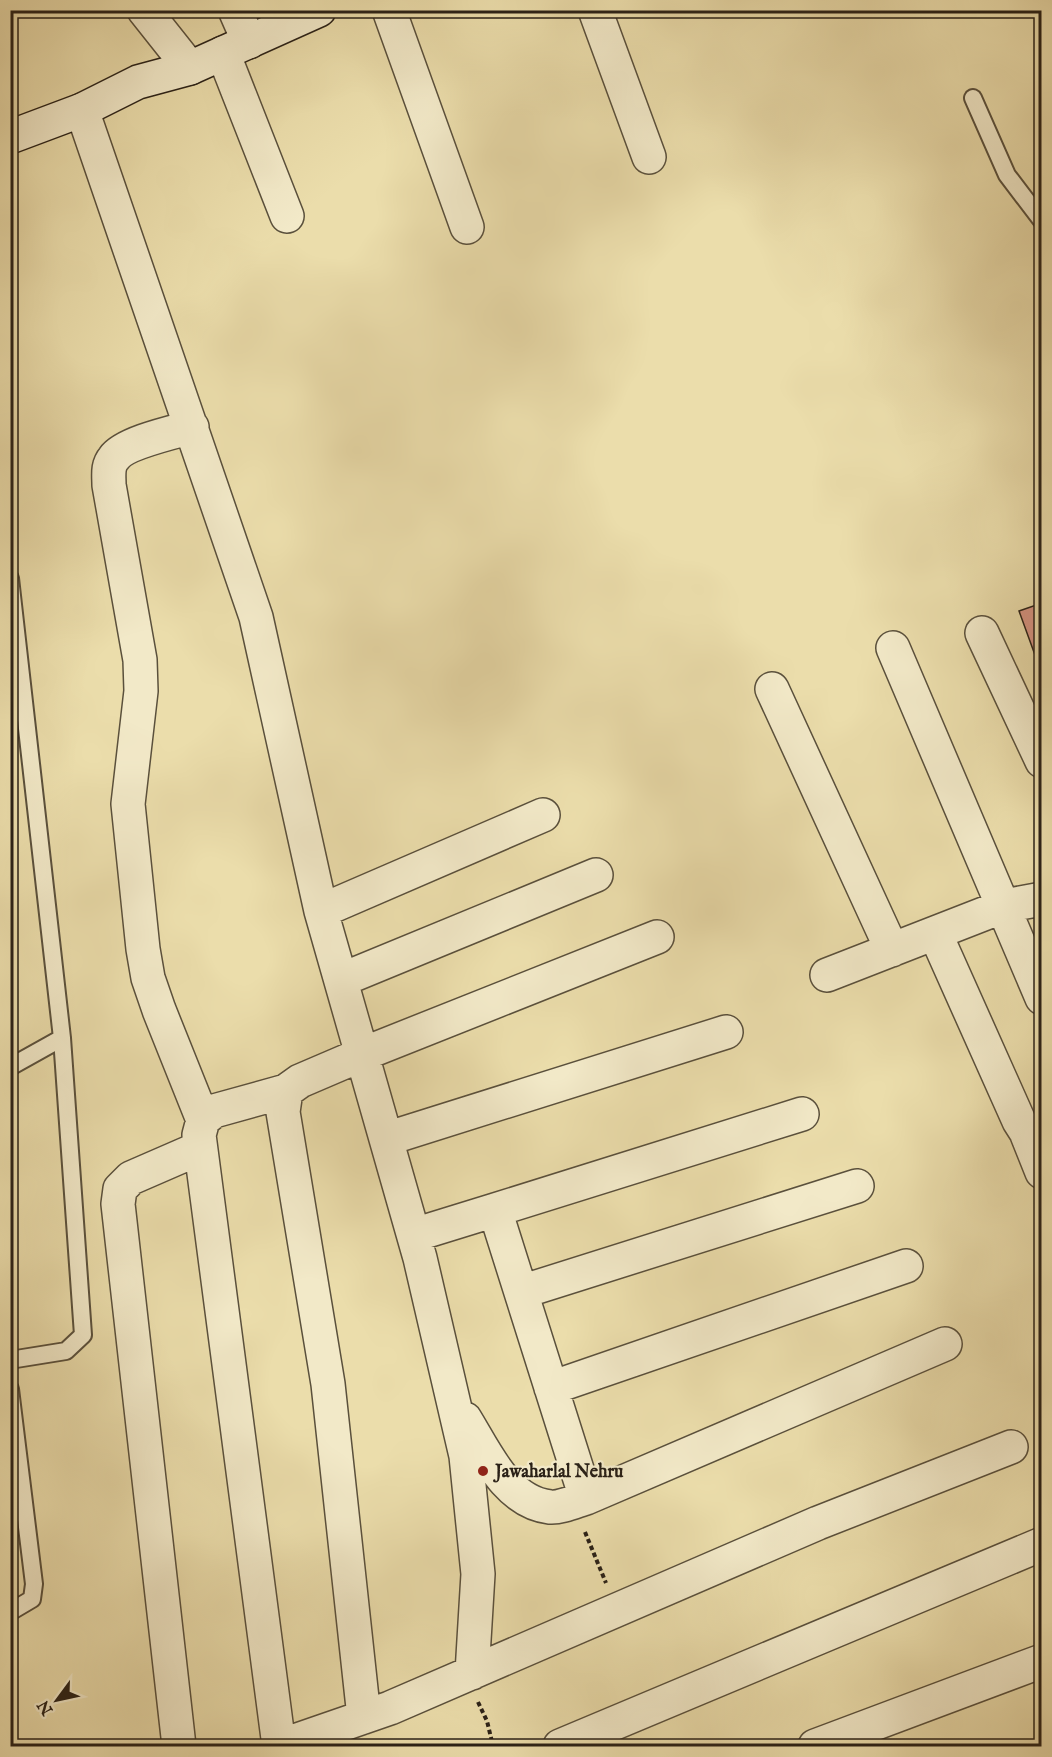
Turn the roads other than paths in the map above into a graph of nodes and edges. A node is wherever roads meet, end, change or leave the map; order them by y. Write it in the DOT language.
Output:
graph roads {
  1 [pos="144,10"];
  2 [pos="235,10"];
  3 [pos="319,10"];
  4 [pos="389,10"];
  5 [pos="595,10"];
  6 [pos="236,47"];
  7 [pos="190,68"];
  8 [pos="973,98"];
  9 [pos="82,110"];
  10 [pos="10,137"];
  11 [pos="649,157"];
  12 [pos="287,216"];
  13 [pos="1041,221"];
  14 [pos="467,226"];
  15 [pos="192,427"];
  16 [pos="10,578"];
  17 [pos="982,633"];
  18 [pos="893,648"];
  19 [pos="772,689"];
  20 [pos="1041,761"];
  21 [pos="543,814"];
  22 [pos="596,874"];
  23 [pos="1041,899"];
  24 [pos="1004,906"];
  25 [pos="321,911"];
  26 [pos="935,933"];
  27 [pos="657,937"];
  28 [pos="891,950"];
  29 [pos="827,975"];
  30 [pos="341,980"];
  31 [pos="1041,998"];
  32 [pos="726,1032"];
  33 [pos="62,1038"];
  34 [pos="363,1054"];
  35 [pos="10,1067"];
  36 [pos="286,1091"];
  37 [pos="802,1114"];
  38 [pos="1034,1132"];
  39 [pos="202,1134"];
  40 [pos="386,1139"];
  41 [pos="1041,1172"];
  42 [pos="857,1186"];
  43 [pos="495,1210"];
  44 [pos="414,1235"];
  45 [pos="906,1266"];
  46 [pos="521,1292"];
  47 [pos="945,1344"];
  48 [pos="10,1360"];
  49 [pos="551,1388"];
  50 [pos="10,1389"];
  51 [pos="453,1400"];
  52 [pos="1011,1447"];
  53 [pos="586,1498"];
  54 [pos="1041,1544"];
  55 [pos="10,1612"];
  56 [pos="1041,1661"];
  57 [pos="469,1675"];
  58 [pos="364,1717"];
  59 [pos="179,1746"];
  60 [pos="280,1746"];
  61 [pos="560,1746"];
  62 [pos="815,1746"];
  1 -- 7 [label="street"];
  2 -- 6 [label="street"];
  3 -- 6 [label="street"];
  4 -- 14 [label="street"];
  5 -- 11 [label="street"];
  6 -- 7 [label="street"];
  6 -- 12 [label="street"];
  7 -- 9 [label="street"];
  8 -- 13 [label="lane"];
  9 -- 10 [label="street"];
  9 -- 15 [label="street"];
  15 -- 25 [label="street"];
  15 -- 39 [label="street"];
  16 -- 33 [label="lane"];
  17 -- 20 [label="street"];
  18 -- 24 [label="street"];
  19 -- 28 [label="street"];
  21 -- 25 [label="street"];
  22 -- 30 [label="street"];
  23 -- 24 [label="street"];
  24 -- 26 [label="street"];
  24 -- 31 [label="street"];
  25 -- 30 [label="street"];
  26 -- 28 [label="street"];
  26 -- 38 [label="street"];
  27 -- 34 [label="street"];
  28 -- 29 [label="street"];
  30 -- 34 [label="street"];
  32 -- 40 [label="street"];
  33 -- 35 [label="lane"];
  33 -- 48 [label="lane"];
  34 -- 36 [label="street"];
  34 -- 40 [label="street"];
  36 -- 39 [label="street"];
  36 -- 58 [label="street"];
  37 -- 43 [label="street"];
  38 -- 41 [label="street"];
  39 -- 59 [label="street"];
  39 -- 60 [label="street"];
  40 -- 44 [label="street"];
  42 -- 46 [label="street"];
  43 -- 44 [label="street"];
  43 -- 46 [label="street"];
  44 -- 51 [label="street"];
  45 -- 49 [label="street"];
  46 -- 49 [label="street"];
  47 -- 53 [label="street"];
  49 -- 53 [label="street"];
  50 -- 55 [label="lane"];
  51 -- 53 [label="street"];
  51 -- 57 [label="street"];
  52 -- 57 [label="street"];
  54 -- 61 [label="street"];
  56 -- 62 [label="street"];
  57 -- 58 [label="street"];
  58 -- 60 [label="street"];
}
